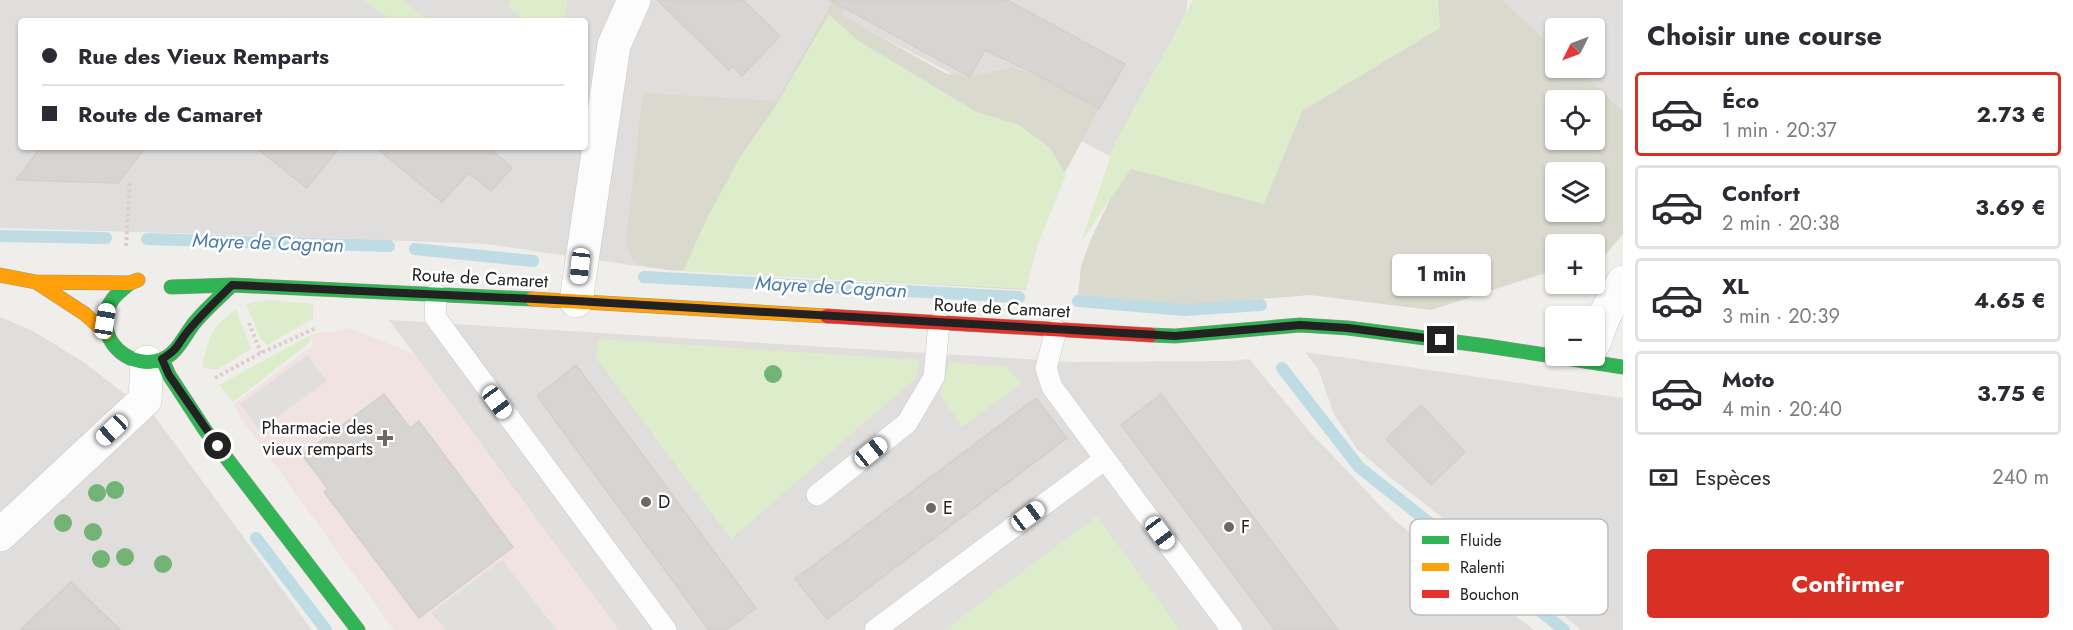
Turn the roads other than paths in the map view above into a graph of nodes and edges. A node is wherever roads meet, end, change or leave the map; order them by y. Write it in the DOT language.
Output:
graph roads {
  1 [pos="634,0"];
  2 [pos="0,275"];
  3 [pos="36,282"];
  4 [pos="1623,282"];
  5 [pos="130,283"];
  6 [pos="232,285"];
  7 [pos="171,287"];
  8 [pos="436,294"];
  9 [pos="576,301"];
  10 [pos="1605,314"];
  11 [pos="939,323"];
  12 [pos="1056,330"];
  13 [pos="186,332"];
  14 [pos="106,333"];
  15 [pos="1545,352"];
  16 [pos="154,361"];
  17 [pos="1105,459"];
  18 [pos="817,495"];
  19 [pos="5,523"];
  20 [pos="358,630"];
  21 [pos="666,630"];
  22 [pos="875,630"];
  23 [pos="1232,630"];
  1 -- 9 [label="street"];
  2 -- 3 [label="main road"];
  3 -- 5 [label="main road"];
  3 -- 14 [label="main road"];
  4 -- 10 [label="street"];
  5 -- 7 [label="main road"];
  5 -- 14 [label="main road"];
  6 -- 7 [label="main road, Route de Camaret"];
  6 -- 8 [label="main road, Route de Camaret"];
  6 -- 13 [label="main road"];
  7 -- 13 [label="main road"];
  8 -- 9 [label="main road, Route de Camaret"];
  8 -- 21 [label="lane"];
  9 -- 11 [label="main road, Route de Camaret"];
  11 -- 12 [label="main road, Route de Camaret"];
  11 -- 18 [label="lane"];
  12 -- 15 [label="main road, Route de Camaret"];
  12 -- 17 [label="lane"];
  13 -- 16 [label="main road"];
  14 -- 16 [label="main road"];
  16 -- 19 [label="street"];
  16 -- 20 [label="main road"];
  17 -- 22 [label="lane"];
  17 -- 23 [label="lane"];
}
